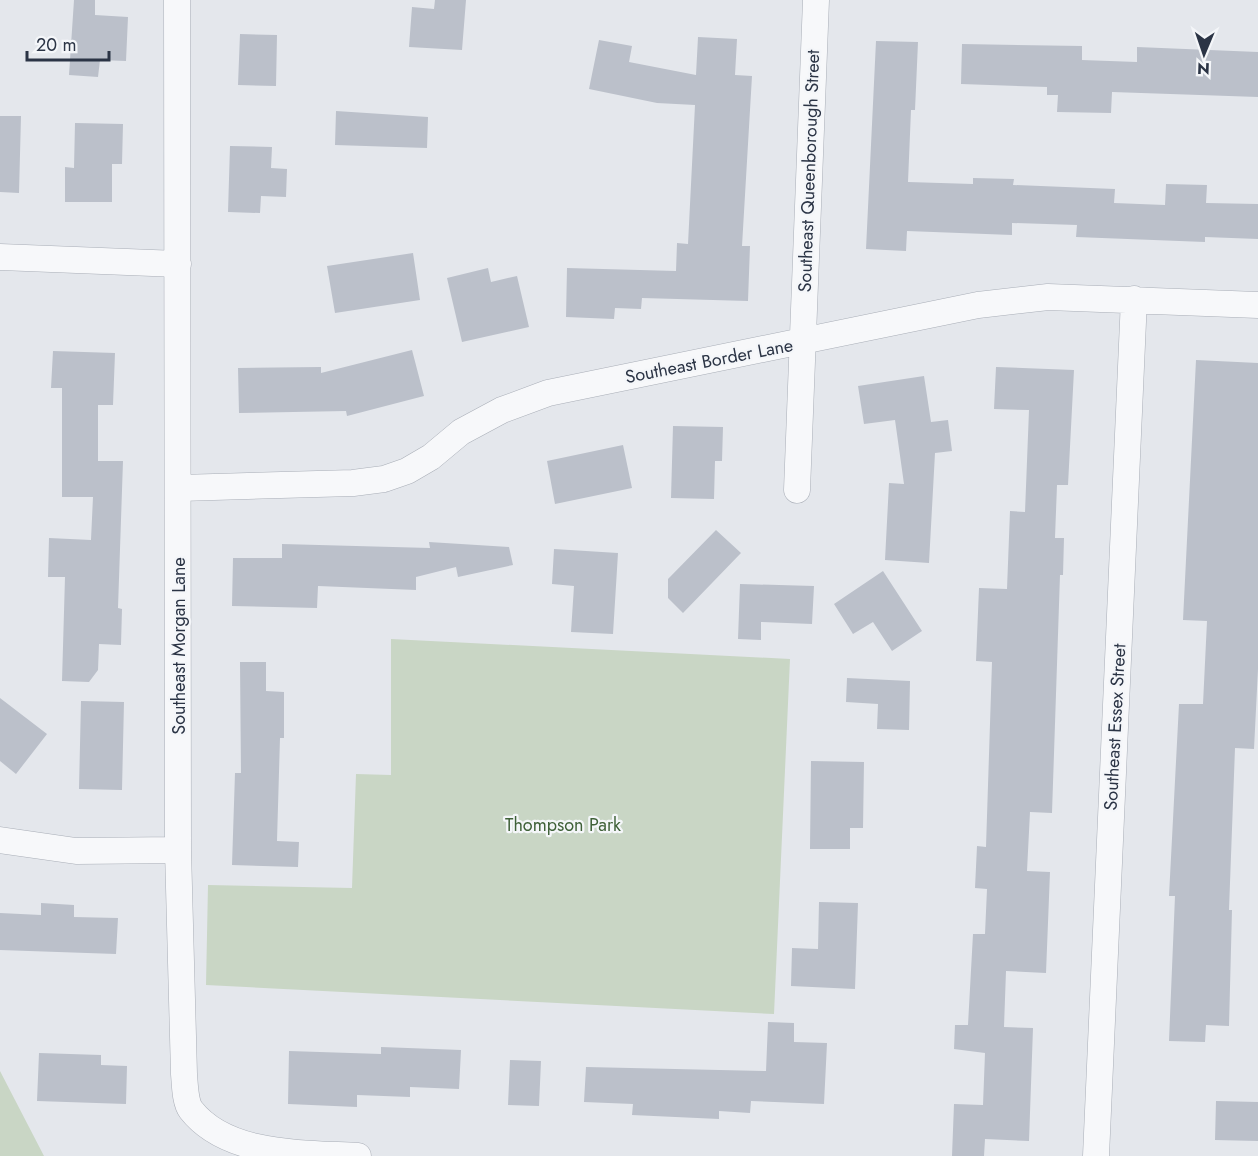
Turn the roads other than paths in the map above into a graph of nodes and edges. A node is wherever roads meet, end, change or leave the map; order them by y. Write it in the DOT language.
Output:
graph roads {
  1 [pos="177,0"];
  2 [pos="816,0"];
  3 [pos="0,257"];
  4 [pos="178,264"];
  5 [pos="1134,299"];
  6 [pos="1258,305"];
  7 [pos="802,343"];
  8 [pos="180,488"];
  9 [pos="797,490"];
  10 [pos="0,840"];
  11 [pos="178,850"];
  12 [pos="358,1156"];
  13 [pos="1096,1156"];
  1 -- 4 [label="street, Southeast Morgan Lane"];
  2 -- 7 [label="street, Southeast Queenborough Street"];
  3 -- 4 [label="street"];
  4 -- 8 [label="street, Southeast Morgan Lane"];
  5 -- 6 [label="street, Southeast Border Lane"];
  5 -- 7 [label="street, Southeast Border Lane"];
  5 -- 13 [label="street, Southeast Essex Street"];
  7 -- 8 [label="street, Southeast Border Lane"];
  7 -- 9 [label="street, Southeast Queenborough Street"];
  8 -- 11 [label="street, Southeast Morgan Lane"];
  10 -- 11 [label="street"];
  11 -- 12 [label="street, Southeast Morgan Lane"];
}
